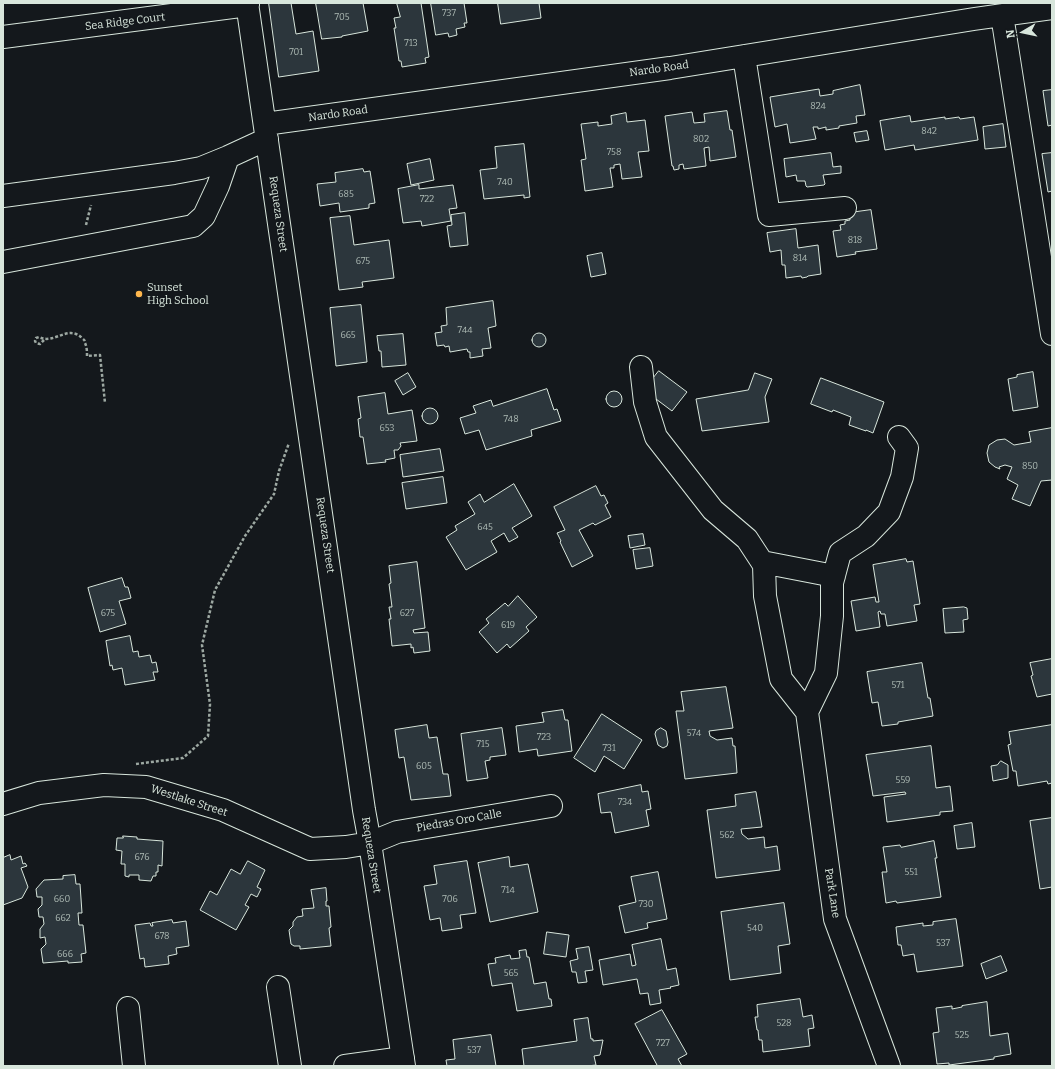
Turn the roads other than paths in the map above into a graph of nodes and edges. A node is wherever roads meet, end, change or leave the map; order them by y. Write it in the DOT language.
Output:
graph roads {
  1 [pos="247,4"];
  2 [pos="1052,8"];
  3 [pos="973,11"];
  4 [pos="1002,15"];
  5 [pos="3,37"];
  6 [pos="744,56"];
  7 [pos="266,132"];
  8 [pos="228,157"];
  9 [pos="3,196"];
  10 [pos="845,208"];
  11 [pos="3,262"];
  12 [pos="1052,334"];
  13 [pos="640,367"];
  14 [pos="899,437"];
  15 [pos="762,562"];
  16 [pos="834,576"];
  17 [pos="806,712"];
  18 [pos="3,804"];
  19 [pos="551,806"];
  20 [pos="370,843"];
  21 [pos="278,987"];
  22 [pos="128,1008"];
  23 [pos="403,1062"];
  24 [pos="134,1066"];
  25 [pos="290,1066"];
  26 [pos="345,1066"];
  27 [pos="889,1066"];
  1 -- 5 [label="street, Sea Ridge Court"];
  1 -- 7 [label="street, Requeza Street"];
  2 -- 4 [label="street, Nardo Road"];
  3 -- 4 [label="street, Nardo Road"];
  3 -- 6 [label="street, Nardo Road"];
  4 -- 12 [label="street"];
  6 -- 7 [label="street, Nardo Road"];
  6 -- 10 [label="street"];
  7 -- 8 [label="street, Nardo Road"];
  7 -- 20 [label="street, Requeza Street"];
  8 -- 9 [label="street, Nardo Road"];
  8 -- 11 [label="street"];
  13 -- 15 [label="street"];
  14 -- 16 [label="street"];
  15 -- 16 [label="street"];
  15 -- 17 [label="street"];
  16 -- 17 [label="street"];
  17 -- 27 [label="street, Park Lane"];
  18 -- 20 [label="street, Westlake Street"];
  19 -- 20 [label="street, Piedras Oro Calle"];
  20 -- 23 [label="street, Requeza Street"];
  21 -- 25 [label="street"];
  22 -- 24 [label="street"];
  23 -- 26 [label="street"];
}
